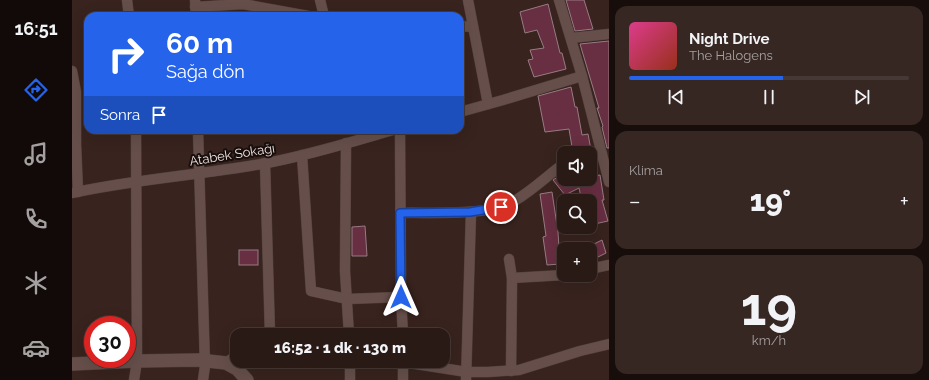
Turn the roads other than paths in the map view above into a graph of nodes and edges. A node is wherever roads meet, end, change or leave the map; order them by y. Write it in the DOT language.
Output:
graph roads {
  1 [pos="127,0"];
  2 [pos="320,0"];
  3 [pos="468,0"];
  4 [pos="559,0"];
  5 [pos="195,8"];
  6 [pos="128,12"];
  7 [pos="286,12"];
  8 [pos="323,12"];
  9 [pos="464,26"];
  10 [pos="473,27"];
  11 [pos="609,34"];
  12 [pos="571,38"];
  13 [pos="72,71"];
  14 [pos="582,76"];
  15 [pos="488,104"];
  16 [pos="464,111"];
  17 [pos="136,134"];
  18 [pos="198,134"];
  19 [pos="400,134"];
  20 [pos="358,135"];
  21 [pos="346,143"];
  22 [pos="602,154"];
  23 [pos="302,155"];
  24 [pos="597,155"];
  25 [pos="265,163"];
  26 [pos="557,169"];
  27 [pos="199,173"];
  28 [pos="135,182"];
  29 [pos="609,182"];
  30 [pos="75,192"];
  31 [pos="470,212"];
  32 [pos="400,213"];
  33 [pos="510,259"];
  34 [pos="609,265"];
  35 [pos="597,268"];
  36 [pos="557,275"];
  37 [pos="512,278"];
  38 [pos="401,297"];
  39 [pos="347,299"];
  40 [pos="136,316"];
  41 [pos="270,328"];
  42 [pos="348,328"];
  43 [pos="403,328"];
  44 [pos="609,344"];
  45 [pos="230,360"];
  46 [pos="136,361"];
  47 [pos="205,361"];
  48 [pos="84,363"];
  49 [pos="226,363"];
  50 [pos="72,364"];
  51 [pos="135,368"];
  52 [pos="350,368"];
  53 [pos="403,368"];
  54 [pos="430,368"];
  55 [pos="511,371"];
  56 [pos="467,376"];
  57 [pos="134,380"];
  58 [pos="203,380"];
  59 [pos="247,380"];
  60 [pos="350,380"];
  61 [pos="403,380"];
  1 -- 6 [label="street"];
  2 -- 8 [label="street"];
  3 -- 10 [label="street"];
  4 -- 12 [label="street"];
  5 -- 7 [label="street"];
  9 -- 10 [label="street"];
  10 -- 15 [label="street"];
  11 -- 12 [label="street"];
  12 -- 14 [label="street"];
  13 -- 30 [label="street"];
  14 -- 15 [label="street"];
  14 -- 22 [label="street"];
  15 -- 16 [label="street"];
  17 -- 28 [label="street"];
  18 -- 27 [label="street"];
  19 -- 32 [label="street"];
  20 -- 21 [label="street, Atabek Sokağı"];
  21 -- 23 [label="street, Atabek Sokağı"];
  21 -- 39 [label="street"];
  22 -- 24 [label="street"];
  22 -- 29 [label="street"];
  23 -- 25 [label="street, Atabek Sokağı"];
  23 -- 39 [label="street"];
  25 -- 27 [label="street, Atabek Sokağı"];
  25 -- 41 [label="street"];
  26 -- 31 [label="street"];
  27 -- 28 [label="street, Atabek Sokağı"];
  27 -- 47 [label="street"];
  28 -- 30 [label="street, Atabek Sokağı"];
  28 -- 40 [label="street"];
  31 -- 32 [label="street"];
  31 -- 56 [label="street"];
  32 -- 38 [label="street"];
  33 -- 37 [label="street"];
  34 -- 35 [label="street"];
  36 -- 37 [label="street"];
  37 -- 55 [label="street"];
  38 -- 39 [label="street"];
  38 -- 43 [label="street"];
  39 -- 42 [label="street"];
  44 -- 55 [label="street"];
  45 -- 49 [label="street"];
  46 -- 47 [label="street"];
  47 -- 49 [label="street"];
  47 -- 58 [label="street"];
  48 -- 50 [label="street"];
  49 -- 59 [label="street"];
  51 -- 57 [label="street"];
  52 -- 60 [label="street"];
  53 -- 61 [label="street"];
  54 -- 56 [label="street"];
  55 -- 56 [label="street"];
}
